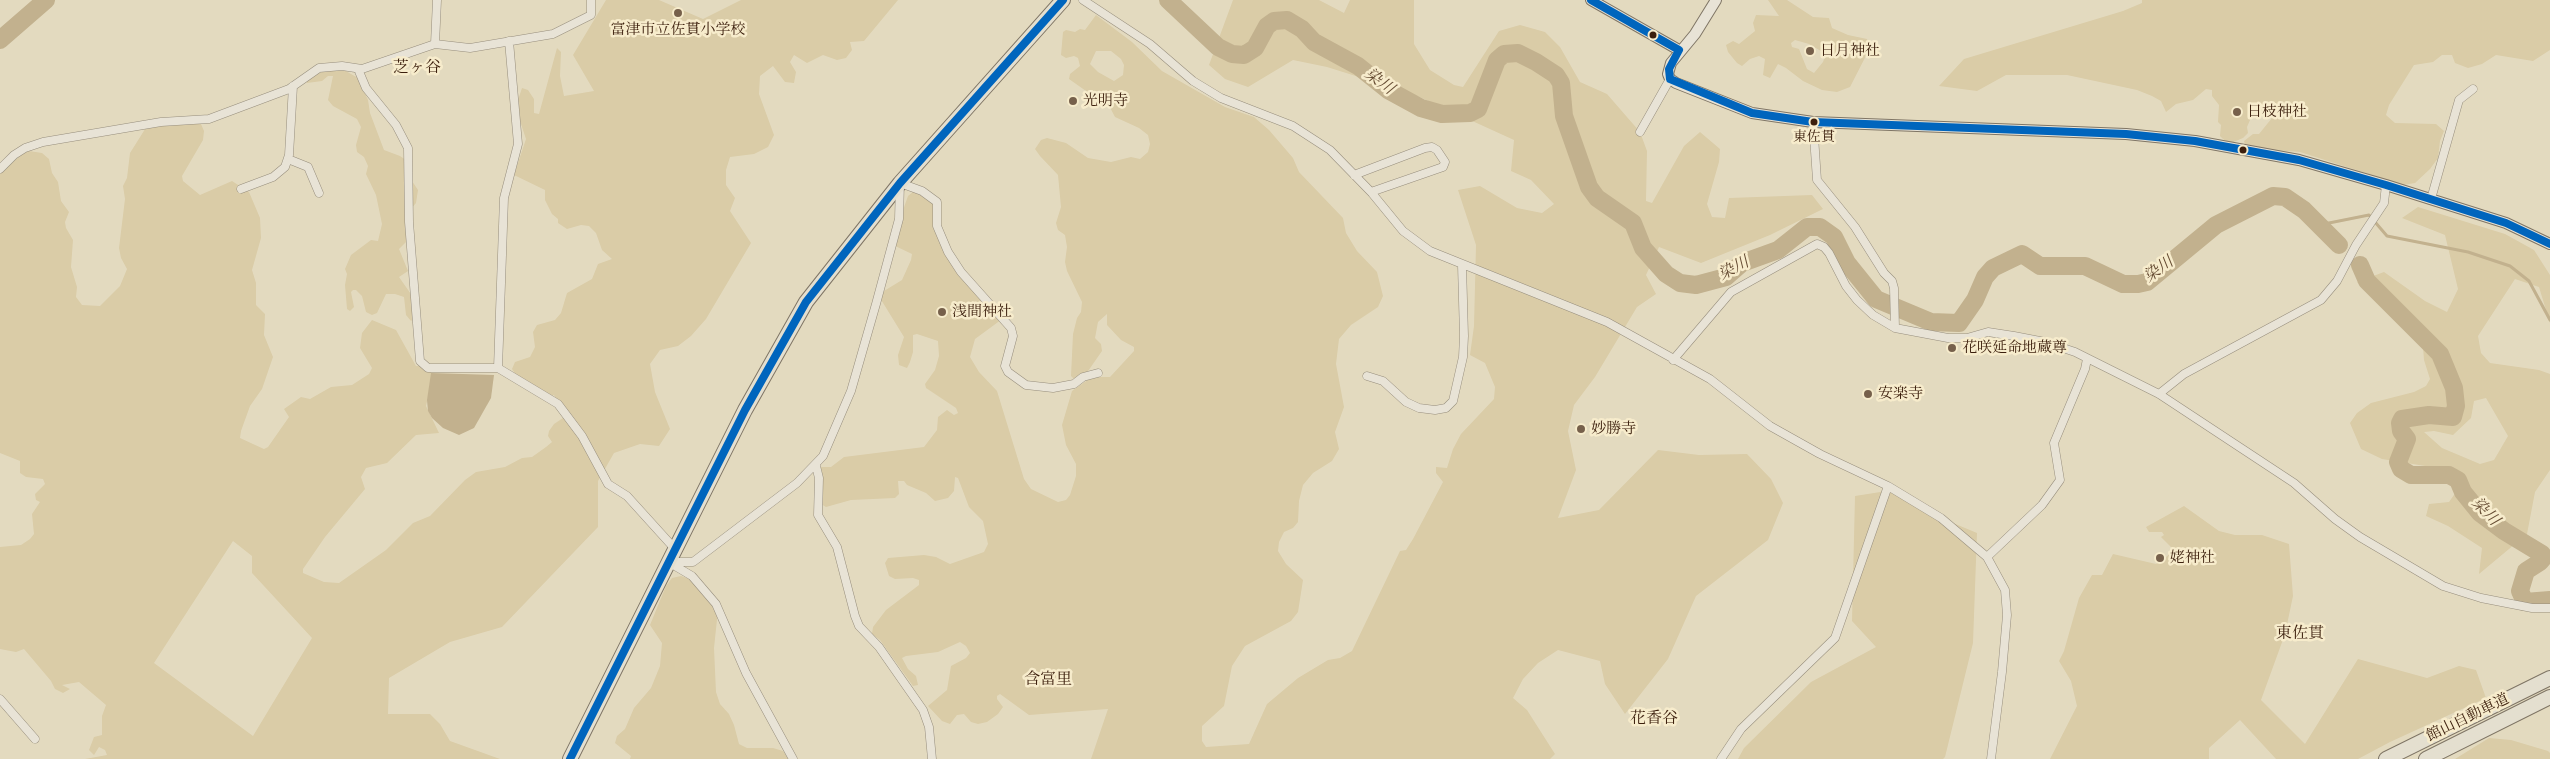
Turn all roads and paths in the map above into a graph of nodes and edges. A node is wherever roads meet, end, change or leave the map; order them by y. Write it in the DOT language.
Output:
graph roads {
  1 [pos="437,0"];
  2 [pos="591,0"];
  3 [pos="1063,0"];
  4 [pos="1083,0"];
  5 [pos="1591,0"];
  6 [pos="1716,0"];
  7 [pos="509,41"];
  8 [pos="435,44"];
  9 [pos="1679,50"];
  10 [pos="358,69"];
  11 [pos="1670,79"];
  12 [pos="293,86"];
  13 [pos="2473,89"];
  14 [pos="1813,122"];
  15 [pos="1640,132"];
  16 [pos="288,159"];
  17 [pos="0,169"];
  18 [pos="1354,174"];
  19 [pos="900,183"];
  20 [pos="2386,185"];
  21 [pos="241,190"];
  22 [pos="1371,192"];
  23 [pos="319,193"];
  24 [pos="2431,199"];
  25 [pos="2550,244"];
  26 [pos="1462,265"];
  27 [pos="1894,325"];
  28 [pos="2086,359"];
  29 [pos="1673,360"];
  30 [pos="498,368"];
  31 [pos="1098,373"];
  32 [pos="1367,376"];
  33 [pos="2159,394"];
  34 [pos="816,466"];
  35 [pos="1888,486"];
  36 [pos="675,549"];
  37 [pos="1987,558"];
  38 [pos="668,562"];
  39 [pos="2550,608"];
  40 [pos="2550,678"];
  41 [pos="2550,697"];
  42 [pos="0,699"];
  43 [pos="35,739"];
  44 [pos="570,759"];
  45 [pos="793,759"];
  46 [pos="932,759"];
  47 [pos="1721,759"];
  48 [pos="1991,759"];
  49 [pos="2386,759"];
  50 [pos="2426,759"];
  1 -- 8 [label="street"];
  2 -- 7 [label="street"];
  3 -- 19 [label="highway"];
  4 -- 18 [label="street"];
  5 -- 9 [label="main road"];
  6 -- 9 [label="main road"];
  7 -- 8 [label="street"];
  7 -- 30 [label="street"];
  8 -- 10 [label="street"];
  9 -- 11 [label="main road"];
  10 -- 12 [label="street"];
  10 -- 30 [label="street"];
  11 -- 14 [label="main road"];
  11 -- 15 [label="street"];
  12 -- 16 [label="street"];
  12 -- 17 [label="street"];
  13 -- 24 [label="street"];
  14 -- 20 [label="main road"];
  14 -- 27 [label="street"];
  16 -- 21 [label="street"];
  16 -- 23 [label="street"];
  18 -- 22 [label="street"];
  18 -- 22 [label="street"];
  19 -- 31 [label="street"];
  19 -- 34 [label="street"];
  19 -- 36 [label="highway"];
  20 -- 24 [label="main road"];
  20 -- 33 [label="street"];
  22 -- 26 [label="street"];
  24 -- 25 [label="main road"];
  26 -- 29 [label="street"];
  26 -- 32 [label="street"];
  27 -- 28 [label="street"];
  27 -- 29 [label="street"];
  28 -- 33 [label="street"];
  28 -- 37 [label="street"];
  29 -- 35 [label="street"];
  30 -- 36 [label="street"];
  33 -- 39 [label="street"];
  34 -- 38 [label="street"];
  34 -- 46 [label="street"];
  35 -- 37 [label="street"];
  35 -- 47 [label="street"];
  36 -- 38 [label="highway"];
  37 -- 48 [label="street"];
  38 -- 44 [label="highway"];
  38 -- 45 [label="street"];
  40 -- 49 [label="highway, 館山自動車道"];
  41 -- 50 [label="highway, 館山自動車道"];
  42 -- 43 [label="street"];
}
